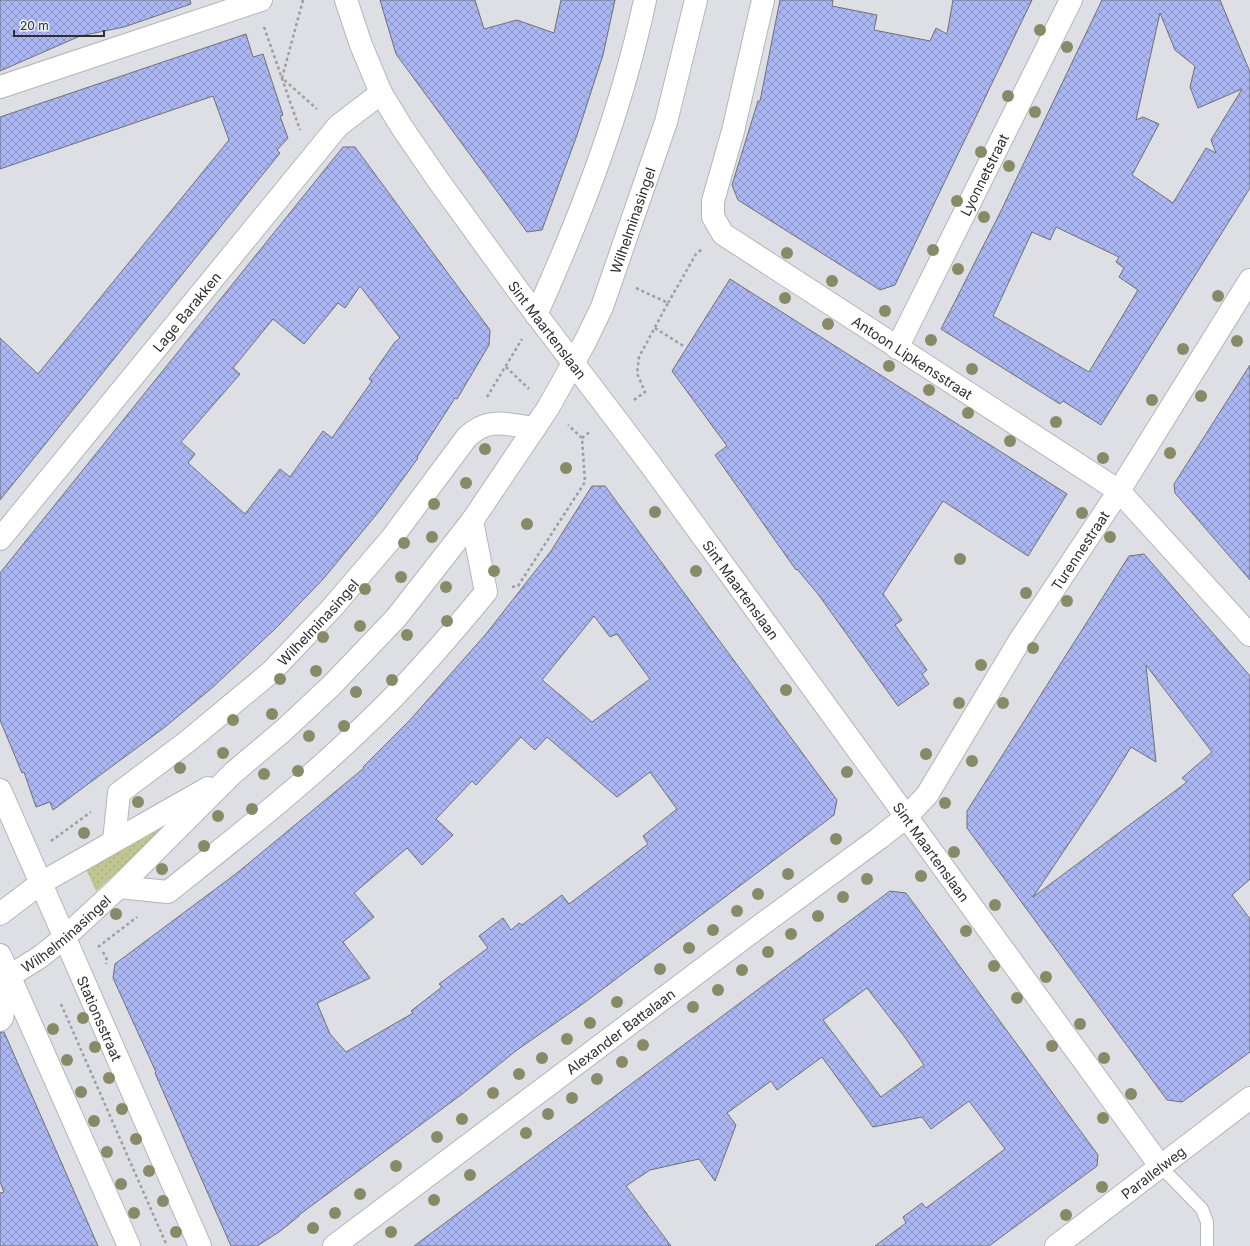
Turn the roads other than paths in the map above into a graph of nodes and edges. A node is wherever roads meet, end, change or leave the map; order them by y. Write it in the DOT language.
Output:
graph roads {
  1 [pos="346,0"];
  2 [pos="645,0"];
  3 [pos="696,0"];
  4 [pos="763,0"];
  5 [pos="1071,0"];
  6 [pos="258,1"];
  7 [pos="0,87"];
  8 [pos="381,93"];
  9 [pos="1250,280"];
  10 [pos="536,315"];
  11 [pos="897,348"];
  12 [pos="573,363"];
  13 [pos="535,428"];
  14 [pos="1119,491"];
  15 [pos="472,521"];
  16 [pos="0,539"];
  17 [pos="1250,635"];
  18 [pos="233,774"];
  19 [pos="0,790"];
  20 [pos="906,817"];
  21 [pos="114,841"];
  22 [pos="41,883"];
  23 [pos="119,887"];
  24 [pos="0,914"];
  25 [pos="66,937"];
  26 [pos="0,955"];
  27 [pos="5,979"];
  28 [pos="0,1020"];
  29 [pos="1250,1098"];
  30 [pos="1161,1167"];
  31 [pos="129,1246"];
  32 [pos="200,1246"];
  33 [pos="334,1246"];
  34 [pos="1056,1246"];
  35 [pos="1207,1246"];
  1 -- 8 [label="street, Sint Maartenslaan"];
  2 -- 10 [label="street"];
  3 -- 12 [label="street, Wilhelminasingel"];
  4 -- 11 [label="street, Antoon Lipkensstraat"];
  5 -- 11 [label="street, Lyonnetstraat"];
  6 -- 7 [label="street"];
  8 -- 10 [label="street, Sint Maartenslaan"];
  8 -- 16 [label="street, Lage Barakken"];
  9 -- 14 [label="street, Turennestraat"];
  10 -- 12 [label="street, Sint Maartenslaan"];
  11 -- 14 [label="street, Antoon Lipkensstraat"];
  12 -- 13 [label="street, Wilhelminasingel"];
  12 -- 20 [label="street, Sint Maartenslaan"];
  13 -- 15 [label="street, Wilhelminasingel"];
  13 -- 21 [label="street, Wilhelminasingel"];
  14 -- 17 [label="street, Antoon Lipkensstraat"];
  14 -- 20 [label="street, Turennestraat"];
  15 -- 18 [label="street, Wilhelminasingel"];
  15 -- 23 [label="street, Wilhelminasingel"];
  18 -- 21 [label="street, Wilhelminasingel"];
  18 -- 23 [label="street, Wilhelminasingel"];
  19 -- 22 [label="street, Stationsstraat"];
  20 -- 30 [label="street, Sint Maartenslaan"];
  20 -- 33 [label="street, Alexander Battalaan"];
  21 -- 22 [label="street, Wilhelminasingel"];
  22 -- 24 [label="street, Wilhelminasingel"];
  22 -- 25 [label="street, Stationsstraat"];
  23 -- 25 [label="street, Wilhelminasingel"];
  25 -- 27 [label="street, Wilhelminasingel"];
  25 -- 32 [label="street, Stationsstraat"];
  26 -- 27 [label="street"];
  27 -- 28 [label="street, Wilhelminasingel"];
  27 -- 31 [label="street"];
  29 -- 30 [label="street, Parallelweg"];
  30 -- 34 [label="street, Parallelweg"];
  30 -- 35 [label="lane"];
}
